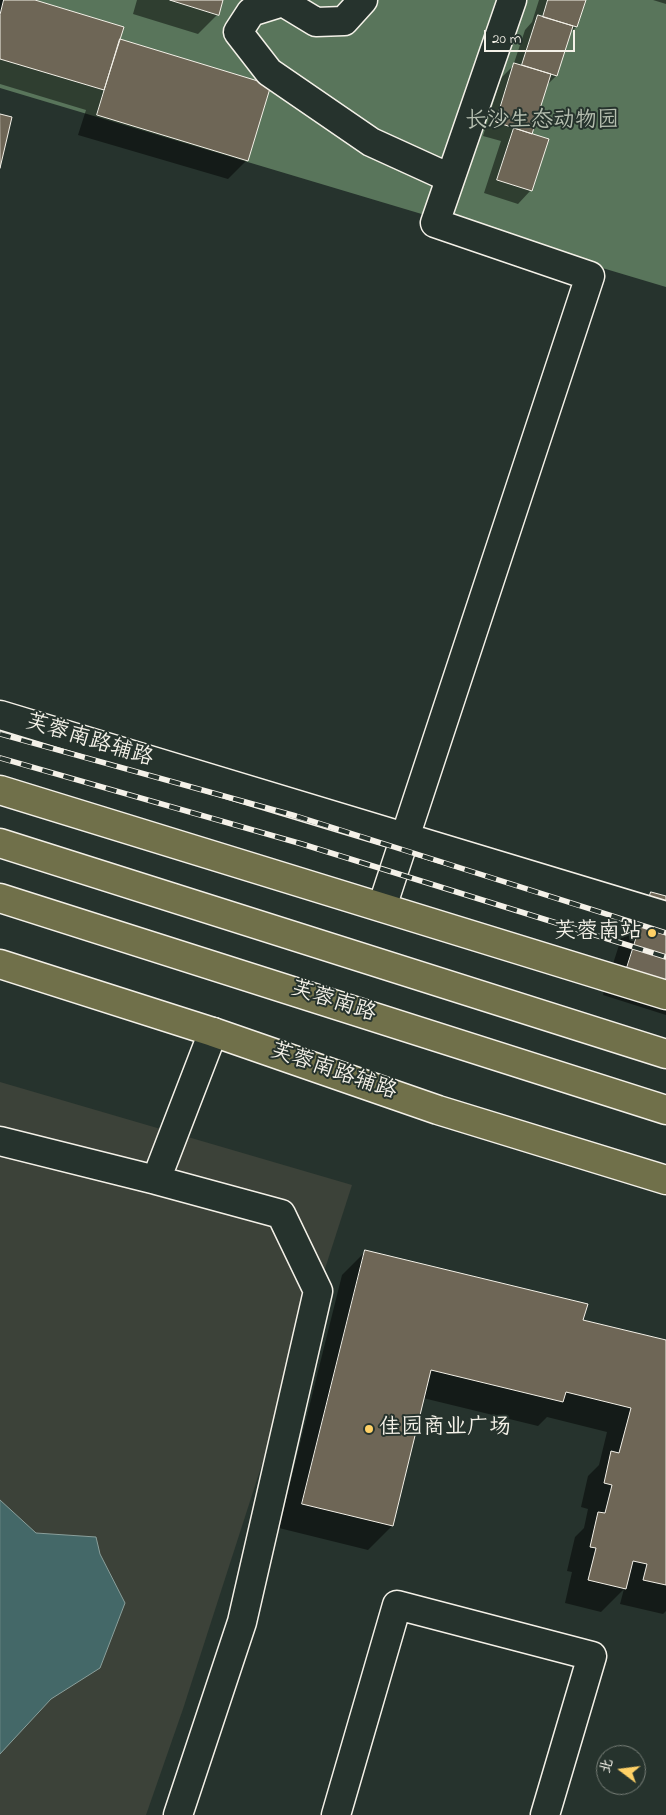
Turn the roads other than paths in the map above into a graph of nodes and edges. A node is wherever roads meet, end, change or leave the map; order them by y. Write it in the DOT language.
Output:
graph roads {
  1 [pos="363,0"];
  2 [pos="512,0"];
  3 [pos="283,1"];
  4 [pos="450,178"];
  5 [pos="0,715"];
  6 [pos="0,790"];
  7 [pos="405,837"];
  8 [pos="0,843"];
  9 [pos="0,898"];
  10 [pos="382,907"];
  11 [pos="666,916"];
  12 [pos="0,964"];
  13 [pos="666,995"];
  14 [pos="213,1032"];
  15 [pos="666,1054"];
  16 [pos="666,1110"];
  17 [pos="0,1141"];
  18 [pos="156,1180"];
  19 [pos="666,1180"];
  20 [pos="178,1815"];
  21 [pos="336,1815"];
  22 [pos="545,1815"];
  1 -- 3 [label="street"];
  2 -- 4 [label="street"];
  3 -- 4 [label="street"];
  4 -- 7 [label="street"];
  5 -- 7 [label="street, 芙蓉南路辅路"];
  6 -- 10 [label="main road"];
  7 -- 10 [label="street"];
  7 -- 11 [label="street, 芙蓉南路辅路"];
  8 -- 15 [label="main road"];
  9 -- 16 [label="main road, 芙蓉南路"];
  10 -- 13 [label="main road"];
  12 -- 14 [label="main road, 芙蓉南路辅路"];
  14 -- 18 [label="street"];
  14 -- 19 [label="main road, 芙蓉南路辅路"];
  17 -- 18 [label="street"];
  18 -- 20 [label="street"];
  21 -- 22 [label="street"];
}
